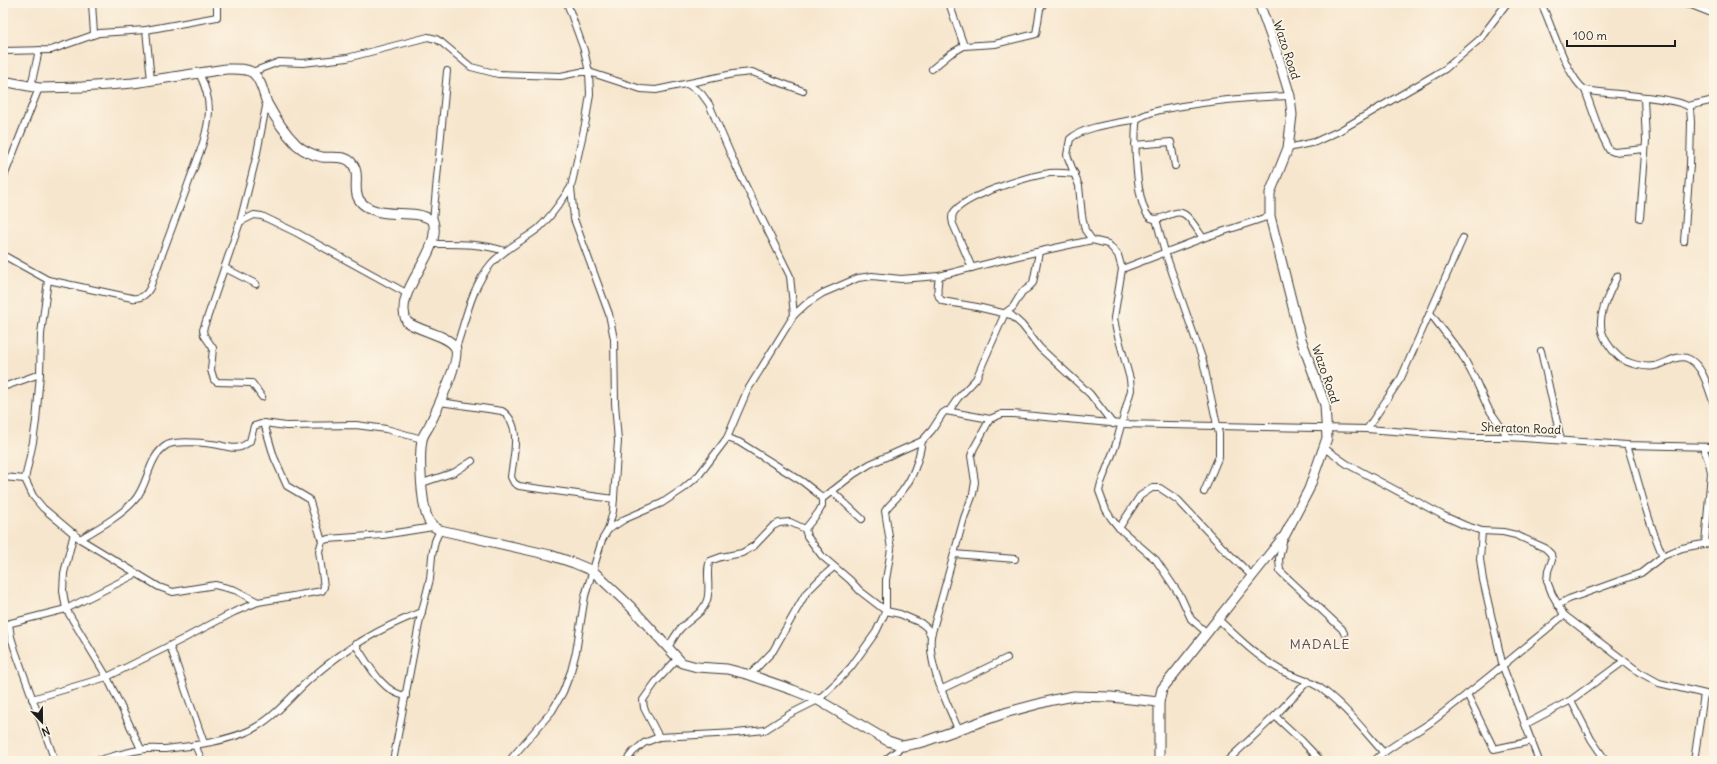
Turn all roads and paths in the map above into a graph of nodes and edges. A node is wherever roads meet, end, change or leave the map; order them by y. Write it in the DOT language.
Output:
graph roads {
  1 [pos="92,3"];
  2 [pos="217,3"];
  3 [pos="567,3"];
  4 [pos="949,3"];
  5 [pos="1044,3"];
  6 [pos="1258,3"];
  7 [pos="1507,3"];
  8 [pos="1541,3"];
  9 [pos="1686,3"];
  10 [pos="1714,14"];
  11 [pos="146,30"];
  12 [pos="94,34"];
  13 [pos="964,46"];
  14 [pos="40,50"];
  15 [pos="3,52"];
  16 [pos="932,69"];
  17 [pos="447,71"];
  18 [pos="252,72"];
  19 [pos="589,72"];
  20 [pos="199,73"];
  21 [pos="151,80"];
  22 [pos="3,81"];
  23 [pos="687,84"];
  24 [pos="35,86"];
  25 [pos="1585,90"];
  26 [pos="803,91"];
  27 [pos="1290,96"];
  28 [pos="1644,98"];
  29 [pos="1714,100"];
  30 [pos="267,101"];
  31 [pos="1688,106"];
  32 [pos="1137,119"];
  33 [pos="1135,145"];
  34 [pos="1288,148"];
  35 [pos="1645,149"];
  36 [pos="1175,166"];
  37 [pos="1075,174"];
  38 [pos="3,179"];
  39 [pos="571,187"];
  40 [pos="1270,216"];
  41 [pos="1640,218"];
  42 [pos="1156,219"];
  43 [pos="433,221"];
  44 [pos="240,222"];
  45 [pos="1085,230"];
  46 [pos="1203,238"];
  47 [pos="1463,238"];
  48 [pos="1092,240"];
  49 [pos="1684,241"];
  50 [pos="1079,243"];
  51 [pos="431,244"];
  52 [pos="505,251"];
  53 [pos="1039,252"];
  54 [pos="1166,252"];
  55 [pos="3,255"];
  56 [pos="225,268"];
  57 [pos="972,268"];
  58 [pos="1122,269"];
  59 [pos="939,276"];
  60 [pos="1617,276"];
  61 [pos="48,280"];
  62 [pos="256,284"];
  63 [pos="408,294"];
  64 [pos="1430,313"];
  65 [pos="1008,314"];
  66 [pos="794,315"];
  67 [pos="456,348"];
  68 [pos="1541,350"];
  69 [pos="40,374"];
  70 [pos="3,387"];
  71 [pos="262,397"];
  72 [pos="440,402"];
  73 [pos="1714,404"];
  74 [pos="949,411"];
  75 [pos="990,419"];
  76 [pos="264,423"];
  77 [pos="1113,424"];
  78 [pos="1121,424"];
  79 [pos="1218,425"];
  80 [pos="1327,428"];
  81 [pos="1367,429"];
  82 [pos="1508,437"];
  83 [pos="726,438"];
  84 [pos="422,439"];
  85 [pos="1562,440"];
  86 [pos="922,442"];
  87 [pos="1627,445"];
  88 [pos="1703,447"];
  89 [pos="1714,447"];
  90 [pos="1324,448"];
  91 [pos="472,461"];
  92 [pos="3,477"];
  93 [pos="25,479"];
  94 [pos="422,483"];
  95 [pos="832,491"];
  96 [pos="1204,492"];
  97 [pos="614,499"];
  98 [pos="822,500"];
  99 [pos="862,519"];
  100 [pos="1119,528"];
  101 [pos="437,529"];
  102 [pos="805,529"];
  103 [pos="608,530"];
  104 [pos="1482,531"];
  105 [pos="74,533"];
  106 [pos="1285,535"];
  107 [pos="80,539"];
  108 [pos="322,541"];
  109 [pos="1714,542"];
  110 [pos="1705,544"];
  111 [pos="954,554"];
  112 [pos="1663,556"];
  113 [pos="1015,559"];
  114 [pos="834,567"];
  115 [pos="593,571"];
  116 [pos="136,574"];
  117 [pos="1252,576"];
  118 [pos="258,602"];
  119 [pos="1557,605"];
  120 [pos="66,609"];
  121 [pos="886,611"];
  122 [pos="422,612"];
  123 [pos="1564,615"];
  124 [pos="1217,618"];
  125 [pos="6,624"];
  126 [pos="1206,632"];
  127 [pos="1344,633"];
  128 [pos="931,636"];
  129 [pos="355,644"];
  130 [pos="170,646"];
  131 [pos="668,647"];
  132 [pos="1007,658"];
  133 [pos="677,659"];
  134 [pos="1624,661"];
  135 [pos="1503,667"];
  136 [pos="750,675"];
  137 [pos="107,677"];
  138 [pos="1308,681"];
  139 [pos="942,689"];
  140 [pos="1468,694"];
  141 [pos="1704,694"];
  142 [pos="406,696"];
  143 [pos="1714,696"];
  144 [pos="32,699"];
  145 [pos="818,700"];
  146 [pos="1570,700"];
  147 [pos="1159,702"];
  148 [pos="1276,716"];
  149 [pos="1526,724"];
  150 [pos="958,729"];
  151 [pos="659,737"];
  152 [pos="1532,741"];
  153 [pos="204,743"];
  154 [pos="195,745"];
  155 [pos="903,746"];
  156 [pos="141,749"];
  157 [pos="1383,752"];
  158 [pos="55,761"];
  159 [pos="96,761"];
  160 [pos="202,761"];
  161 [pos="393,761"];
  162 [pos="509,761"];
  163 [pos="626,761"];
  164 [pos="884,761"];
  165 [pos="1159,761"];
  166 [pos="1227,761"];
  167 [pos="1321,761"];
  168 [pos="1374,761"];
  169 [pos="1539,761"];
  170 [pos="1606,761"];
  171 [pos="1694,761"];
  1 -- 12 [label="street"];
  2 -- 11 [label="street"];
  3 -- 19 [label="street"];
  4 -- 13 [label="street"];
  5 -- 13 [label="street"];
  6 -- 27 [label="street, Wazo Road"];
  7 -- 34 [label="street"];
  8 -- 25 [label="street"];
  9 -- 10 [label="street"];
  11 -- 12 [label="street"];
  11 -- 21 [label="street"];
  12 -- 14 [label="street"];
  13 -- 16 [label="street"];
  14 -- 15 [label="street"];
  14 -- 24 [label="street"];
  17 -- 43 [label="street"];
  18 -- 19 [label="street"];
  18 -- 20 [label="street"];
  18 -- 30 [label="street"];
  19 -- 23 [label="street"];
  19 -- 39 [label="street"];
  20 -- 21 [label="street"];
  20 -- 61 [label="street"];
  21 -- 24 [label="street"];
  22 -- 24 [label="street"];
  23 -- 26 [label="street"];
  23 -- 66 [label="street"];
  24 -- 38 [label="street"];
  25 -- 28 [label="street"];
  25 -- 35 [label="street"];
  27 -- 32 [label="street"];
  27 -- 34 [label="street, Wazo Road"];
  28 -- 31 [label="street"];
  28 -- 35 [label="street"];
  29 -- 31 [label="street"];
  30 -- 43 [label="street"];
  30 -- 44 [label="street"];
  31 -- 49 [label="street"];
  32 -- 33 [label="street"];
  32 -- 37 [label="street"];
  33 -- 36 [label="street"];
  33 -- 42 [label="street"];
  34 -- 40 [label="street, Wazo Road"];
  35 -- 41 [label="street"];
  37 -- 45 [label="street"];
  37 -- 57 [label="street"];
  39 -- 52 [label="street"];
  39 -- 97 [label="street"];
  40 -- 46 [label="street"];
  40 -- 80 [label="street, Wazo Road"];
  42 -- 46 [label="street"];
  42 -- 54 [label="street"];
  43 -- 51 [label="street"];
  44 -- 56 [label="street"];
  44 -- 63 [label="street"];
  45 -- 48 [label="street"];
  45 -- 50 [label="street"];
  46 -- 54 [label="street"];
  47 -- 64 [label="street"];
  48 -- 50 [label="street"];
  48 -- 58 [label="street"];
  50 -- 53 [label="street"];
  51 -- 52 [label="street"];
  51 -- 63 [label="street"];
  52 -- 67 [label="street"];
  53 -- 57 [label="street"];
  53 -- 65 [label="street"];
  54 -- 58 [label="street"];
  54 -- 79 [label="street"];
  55 -- 61 [label="street"];
  56 -- 62 [label="street"];
  56 -- 71 [label="street"];
  57 -- 59 [label="street"];
  58 -- 78 [label="street"];
  59 -- 65 [label="street"];
  59 -- 66 [label="street"];
  60 -- 73 [label="street"];
  61 -- 69 [label="street"];
  63 -- 67 [label="street"];
  64 -- 81 [label="street"];
  64 -- 82 [label="street"];
  65 -- 74 [label="street"];
  65 -- 77 [label="street"];
  66 -- 83 [label="street"];
  67 -- 72 [label="street"];
  68 -- 85 [label="street"];
  69 -- 70 [label="street"];
  69 -- 93 [label="street"];
  72 -- 84 [label="street"];
  72 -- 97 [label="street"];
  74 -- 75 [label="street"];
  74 -- 86 [label="street"];
  75 -- 77 [label="street, Sheraton Road"];
  75 -- 111 [label="street"];
  76 -- 84 [label="street"];
  76 -- 107 [label="street"];
  76 -- 108 [label="street"];
  77 -- 78 [label="street, Sheraton Road"];
  78 -- 79 [label="street, Sheraton Road"];
  78 -- 100 [label="street"];
  79 -- 80 [label="street, Sheraton Road"];
  79 -- 96 [label="street"];
  80 -- 81 [label="street, Sheraton Road"];
  80 -- 90 [label="street, Wazo Road"];
  81 -- 82 [label="street, Sheraton Road"];
  82 -- 85 [label="street, Sheraton Road"];
  83 -- 98 [label="street"];
  83 -- 103 [label="street"];
  84 -- 94 [label="street"];
  85 -- 87 [label="street, Sheraton Road"];
  86 -- 95 [label="street"];
  86 -- 121 [label="street"];
  87 -- 88 [label="street, Sheraton Road"];
  87 -- 112 [label="street"];
  88 -- 89 [label="street, Sheraton Road"];
  88 -- 110 [label="street"];
  90 -- 104 [label="street"];
  90 -- 106 [label="street, Wazo Road"];
  91 -- 94 [label="street"];
  92 -- 93 [label="street"];
  93 -- 105 [label="street"];
  94 -- 101 [label="street"];
  95 -- 98 [label="street"];
  95 -- 99 [label="street"];
  97 -- 103 [label="street"];
  98 -- 102 [label="street"];
  100 -- 117 [label="street"];
  100 -- 126 [label="street"];
  101 -- 108 [label="street"];
  101 -- 115 [label="street"];
  101 -- 122 [label="street"];
  102 -- 114 [label="street"];
  102 -- 131 [label="street"];
  103 -- 115 [label="street"];
  104 -- 119 [label="street"];
  104 -- 135 [label="street"];
  105 -- 107 [label="street"];
  105 -- 120 [label="street"];
  106 -- 117 [label="street, Wazo Road"];
  106 -- 127 [label="street"];
  107 -- 116 [label="street"];
  108 -- 118 [label="street"];
  109 -- 110 [label="street"];
  110 -- 112 [label="street"];
  111 -- 113 [label="street"];
  111 -- 128 [label="street"];
  112 -- 119 [label="street"];
  114 -- 121 [label="street"];
  114 -- 136 [label="street"];
  115 -- 131 [label="street"];
  115 -- 162 [label="street"];
  116 -- 118 [label="street"];
  116 -- 120 [label="street"];
  117 -- 124 [label="street, Wazo Road"];
  118 -- 130 [label="street"];
  119 -- 123 [label="street"];
  120 -- 125 [label="street"];
  120 -- 137 [label="street"];
  121 -- 128 [label="street"];
  121 -- 145 [label="street"];
  122 -- 129 [label="street"];
  122 -- 142 [label="street"];
  123 -- 134 [label="street"];
  123 -- 135 [label="street"];
  124 -- 126 [label="street, Wazo Road"];
  124 -- 138 [label="street"];
  125 -- 144 [label="street"];
  126 -- 147 [label="street, Wazo Road"];
  128 -- 139 [label="street"];
  129 -- 142 [label="street"];
  129 -- 153 [label="street"];
  130 -- 137 [label="street"];
  130 -- 153 [label="street"];
  131 -- 133 [label="street"];
  132 -- 139 [label="street"];
  133 -- 136 [label="street"];
  133 -- 151 [label="street"];
  134 -- 141 [label="street"];
  134 -- 146 [label="street"];
  135 -- 140 [label="street"];
  135 -- 149 [label="street"];
  136 -- 145 [label="street"];
  137 -- 144 [label="street"];
  137 -- 156 [label="street"];
  138 -- 148 [label="street"];
  138 -- 157 [label="street"];
  139 -- 150 [label="street"];
  140 -- 152 [label="street"];
  140 -- 157 [label="street"];
  141 -- 143 [label="street"];
  141 -- 171 [label="street"];
  142 -- 161 [label="street"];
  144 -- 158 [label="street"];
  145 -- 151 [label="street"];
  145 -- 155 [label="street"];
  146 -- 149 [label="street"];
  146 -- 170 [label="street"];
  147 -- 150 [label="street"];
  147 -- 165 [label="street, Wazo Road"];
  148 -- 166 [label="street"];
  148 -- 167 [label="street"];
  149 -- 152 [label="street"];
  150 -- 155 [label="street"];
  151 -- 163 [label="street"];
  152 -- 169 [label="street"];
  153 -- 154 [label="street"];
  154 -- 156 [label="street"];
  154 -- 160 [label="street"];
  155 -- 164 [label="street"];
  156 -- 159 [label="street"];
  157 -- 168 [label="street"];
}
